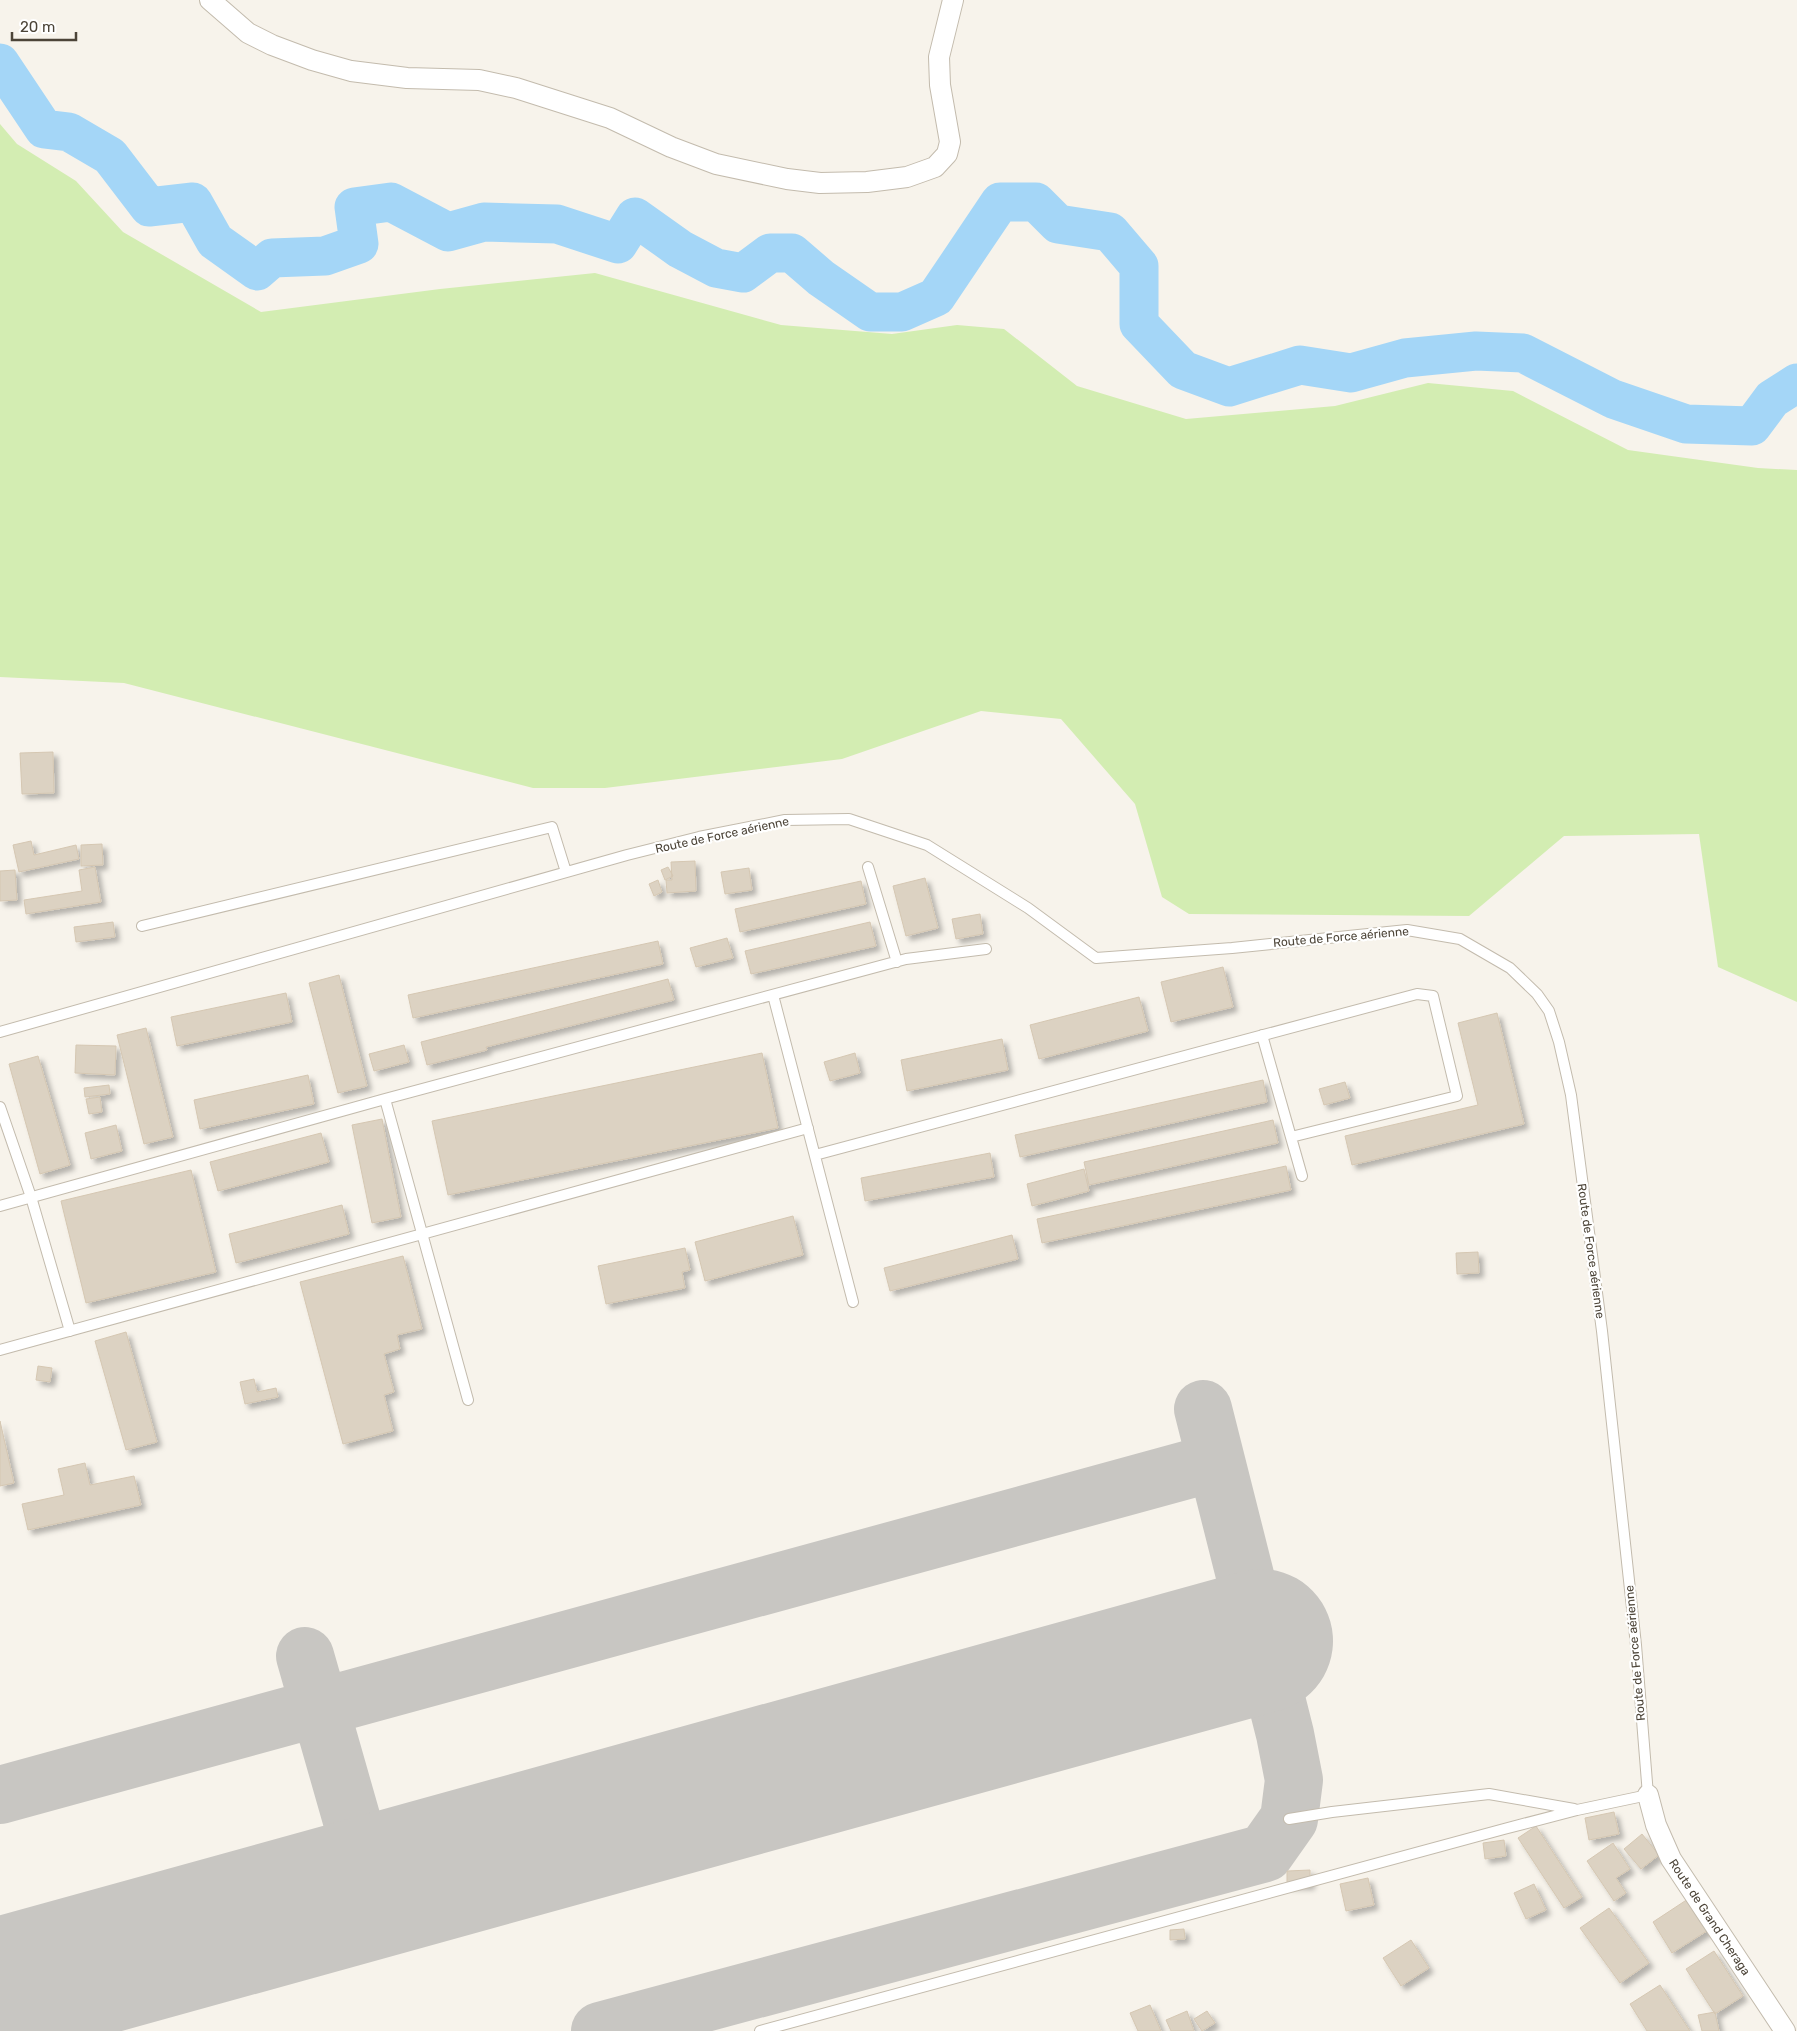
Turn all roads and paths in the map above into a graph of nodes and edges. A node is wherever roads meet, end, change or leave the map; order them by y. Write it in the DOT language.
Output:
graph roads {
  1 [pos="210,0"];
  2 [pos="953,0"];
  3 [pos="868,867"];
  4 [pos="566,872"];
  5 [pos="142,926"];
  6 [pos="986,949"];
  7 [pos="896,962"];
  8 [pos="773,995"];
  9 [pos="0,1032"];
  10 [pos="1262,1035"];
  11 [pos="385,1099"];
  12 [pos="0,1107"];
  13 [pos="808,1128"];
  14 [pos="1291,1137"];
  15 [pos="815,1155"];
  16 [pos="1302,1176"];
  17 [pos="31,1197"];
  18 [pos="0,1206"];
  19 [pos="422,1234"];
  20 [pos="853,1302"];
  21 [pos="70,1331"];
  22 [pos="0,1350"];
  23 [pos="468,1400"];
  24 [pos="1648,1795"];
  25 [pos="1577,1810"];
  26 [pos="1289,1819"];
  27 [pos="760,2031"];
  28 [pos="1784,2031"];
  1 -- 2 [label="street"];
  3 -- 7 [label="lane"];
  4 -- 5 [label="lane"];
  4 -- 9 [label="lane, Route de Force aérienne"];
  4 -- 24 [label="lane, Route de Force aérienne"];
  6 -- 7 [label="lane"];
  7 -- 8 [label="lane"];
  8 -- 11 [label="lane"];
  8 -- 13 [label="lane"];
  10 -- 14 [label="lane"];
  10 -- 14 [label="lane"];
  10 -- 15 [label="lane"];
  11 -- 17 [label="lane"];
  11 -- 19 [label="lane"];
  12 -- 17 [label="lane"];
  13 -- 15 [label="lane"];
  13 -- 19 [label="lane"];
  14 -- 16 [label="lane"];
  15 -- 20 [label="lane"];
  17 -- 18 [label="lane"];
  17 -- 21 [label="lane"];
  19 -- 21 [label="lane"];
  19 -- 23 [label="lane"];
  21 -- 22 [label="lane"];
  24 -- 25 [label="lane"];
  24 -- 28 [label="street, Route de Grand Cheraga"];
  25 -- 26 [label="lane"];
  25 -- 27 [label="lane"];
}
